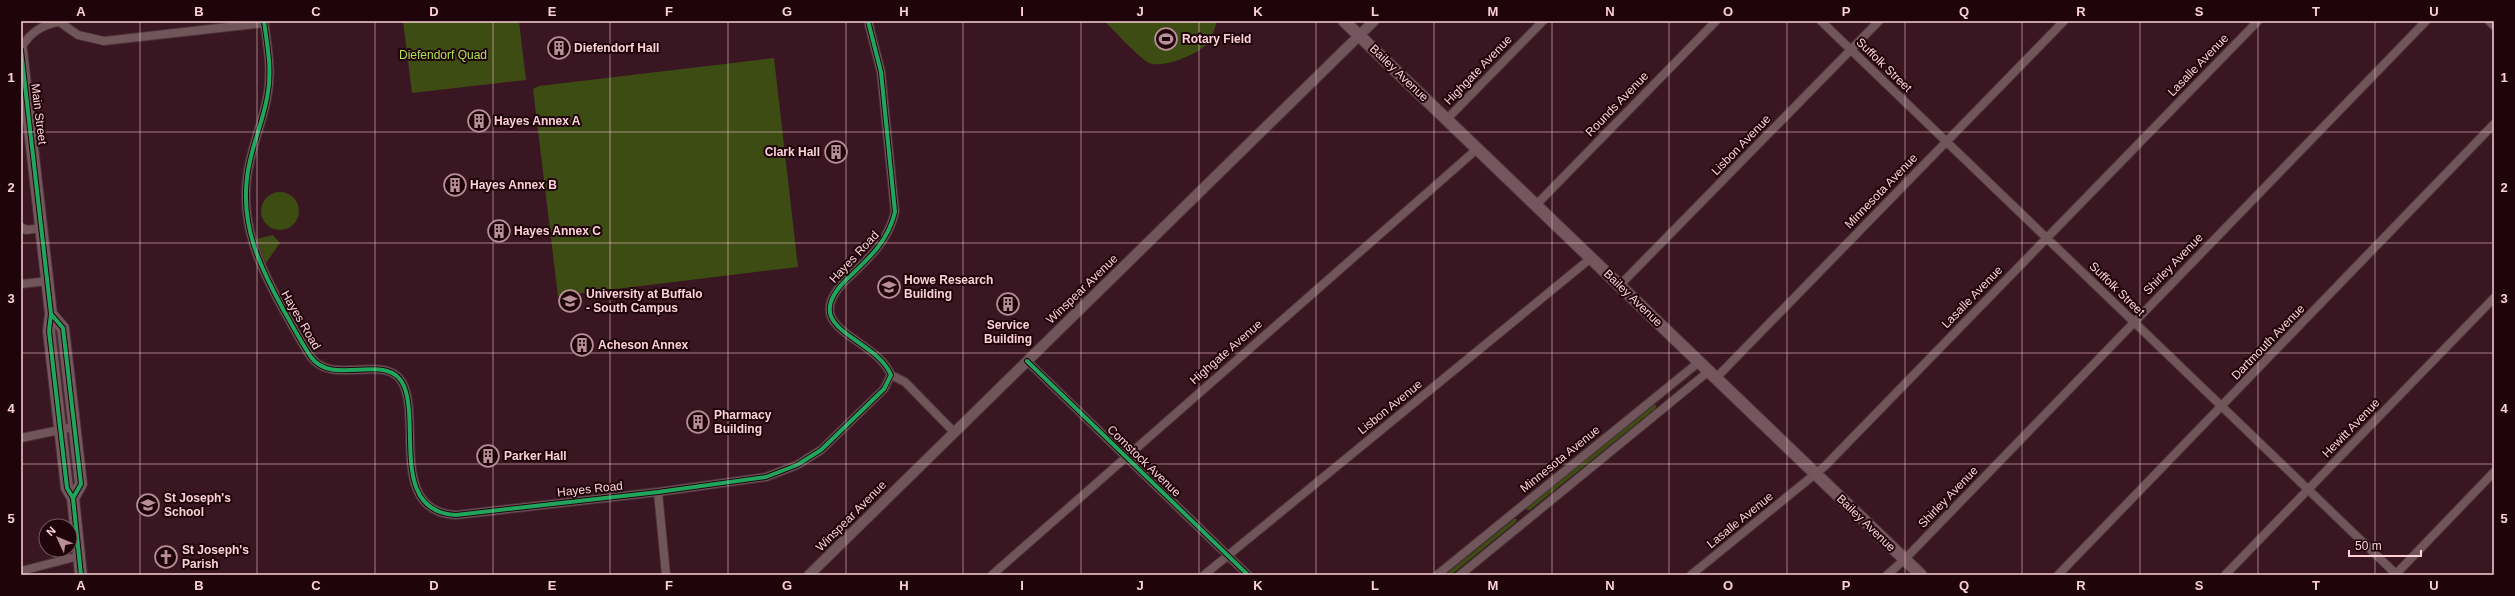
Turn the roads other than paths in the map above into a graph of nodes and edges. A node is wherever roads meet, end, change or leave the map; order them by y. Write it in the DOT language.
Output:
graph roads {
  1 [pos="58,21"];
  2 [pos="868,21"];
  3 [pos="1344,21"];
  4 [pos="1374,21"];
  5 [pos="1543,21"];
  6 [pos="1716,21"];
  7 [pos="1821,21"];
  8 [pos="1879,21"];
  9 [pos="2064,21"];
  10 [pos="2258,21"];
  11 [pos="2426,21"];
  12 [pos="2489,21"];
  13 [pos="264,22"];
  14 [pos="2494,26"];
  15 [pos="1359,35"];
  16 [pos="21,49"];
  17 [pos="1851,50"];
  18 [pos="1447,119"];
  19 [pos="2494,124"];
  20 [pos="1946,141"];
  21 [pos="1477,149"];
  22 [pos="1536,205"];
  23 [pos="21,227"];
  24 [pos="42,228"];
  25 [pos="2047,238"];
  26 [pos="1591,258"];
  27 [pos="48,281"];
  28 [pos="21,284"];
  29 [pos="1620,285"];
  30 [pos="2494,298"];
  31 [pos="52,314"];
  32 [pos="2134,322"];
  33 [pos="1026,361"];
  34 [pos="1699,362"];
  35 [pos="1712,374"];
  36 [pos="891,375"];
  37 [pos="2222,406"];
  38 [pos="74,427"];
  39 [pos="60,429"];
  40 [pos="954,432"];
  41 [pos="21,438"];
  42 [pos="1125,456"];
  43 [pos="2494,472"];
  44 [pos="1815,474"];
  45 [pos="2308,489"];
  46 [pos="658,492"];
  47 [pos="73,498"];
  48 [pos="1517,509"];
  49 [pos="1526,521"];
  50 [pos="79,556"];
  51 [pos="1228,556"];
  52 [pos="1904,560"];
  53 [pos="21,572"];
  54 [pos="81,575"];
  55 [pos="666,575"];
  56 [pos="809,575"];
  57 [pos="992,575"];
  58 [pos="1204,575"];
  59 [pos="1248,575"];
  60 [pos="1437,575"];
  61 [pos="1460,575"];
  62 [pos="1691,575"];
  63 [pos="1887,575"];
  64 [pos="1921,575"];
  65 [pos="2058,575"];
  66 [pos="2225,575"];
  67 [pos="2396,575"];
  1 -- 13 [label="street"];
  1 -- 16 [label="street"];
  2 -- 36 [label="street, Hayes Road"];
  3 -- 15 [label="main road, Bailey Avenue"];
  4 -- 15 [label="street, Winspear Avenue"];
  5 -- 18 [label="street, Highgate Avenue"];
  6 -- 22 [label="street, Rounds Avenue"];
  7 -- 17 [label="street, Suffolk Street"];
  8 -- 17 [label="street, Lisbon Avenue"];
  9 -- 20 [label="street, Minnesota Avenue"];
  10 -- 25 [label="street, Lasalle Avenue"];
  11 -- 32 [label="street, Shirley Avenue"];
  12 -- 14 [label="street"];
  13 -- 46 [label="street, Hayes Road"];
  15 -- 18 [label="main road, Bailey Avenue"];
  15 -- 33 [label="street, Winspear Avenue"];
  16 -- 24 [label="main road, Main Street"];
  17 -- 20 [label="street, Suffolk Street"];
  17 -- 29 [label="street, Lisbon Avenue"];
  18 -- 21 [label="main road, Bailey Avenue"];
  19 -- 37 [label="street, Dartmouth Avenue"];
  20 -- 25 [label="street, Suffolk Street"];
  20 -- 35 [label="street, Minnesota Avenue"];
  21 -- 22 [label="main road, Bailey Avenue"];
  21 -- 42 [label="street, Highgate Avenue"];
  22 -- 26 [label="main road, Bailey Avenue"];
  23 -- 24 [label="street"];
  24 -- 27 [label="main road, Main Street"];
  25 -- 32 [label="street, Suffolk Street"];
  25 -- 44 [label="street, Lasalle Avenue"];
  26 -- 29 [label="main road, Bailey Avenue"];
  26 -- 51 [label="street, Lisbon Avenue"];
  27 -- 28 [label="street"];
  27 -- 31 [label="main road, Main Street"];
  29 -- 34 [label="main road, Bailey Avenue"];
  30 -- 45 [label="street, Hewitt Avenue"];
  31 -- 38 [label="main road"];
  31 -- 39 [label="main road"];
  32 -- 37 [label="street, Suffolk Street"];
  32 -- 52 [label="street, Shirley Avenue"];
  33 -- 40 [label="street, Winspear Avenue"];
  33 -- 42 [label="street, Comstock Avenue"];
  34 -- 35 [label="main road, Bailey Avenue"];
  34 -- 48 [label="street, Minnesota Avenue"];
  35 -- 44 [label="main road, Bailey Avenue"];
  35 -- 49 [label="street, Minnesota Avenue"];
  36 -- 40 [label="street"];
  36 -- 46 [label="street, Hayes Road"];
  37 -- 45 [label="street, Suffolk Street"];
  37 -- 65 [label="street, Dartmouth Avenue"];
  38 -- 39 [label="street"];
  38 -- 47 [label="main road"];
  39 -- 41 [label="street"];
  39 -- 47 [label="main road"];
  40 -- 56 [label="street, Winspear Avenue"];
  42 -- 51 [label="street, Comstock Avenue"];
  42 -- 57 [label="street, Highgate Avenue"];
  43 -- 67 [label="street"];
  44 -- 52 [label="main road, Bailey Avenue"];
  44 -- 62 [label="street, Lasalle Avenue"];
  45 -- 66 [label="street, Hewitt Avenue"];
  45 -- 67 [label="street, Suffolk Street"];
  46 -- 55 [label="street"];
  47 -- 50 [label="main road"];
  48 -- 49 [label="street"];
  48 -- 60 [label="street, Minnesota Avenue"];
  49 -- 61 [label="street, Minnesota Avenue"];
  50 -- 53 [label="street"];
  50 -- 54 [label="main road"];
  51 -- 58 [label="street, Lisbon Avenue"];
  51 -- 59 [label="street, Comstock Avenue"];
  52 -- 63 [label="street, Shirley Avenue"];
  52 -- 64 [label="main road, Bailey Avenue"];
}
